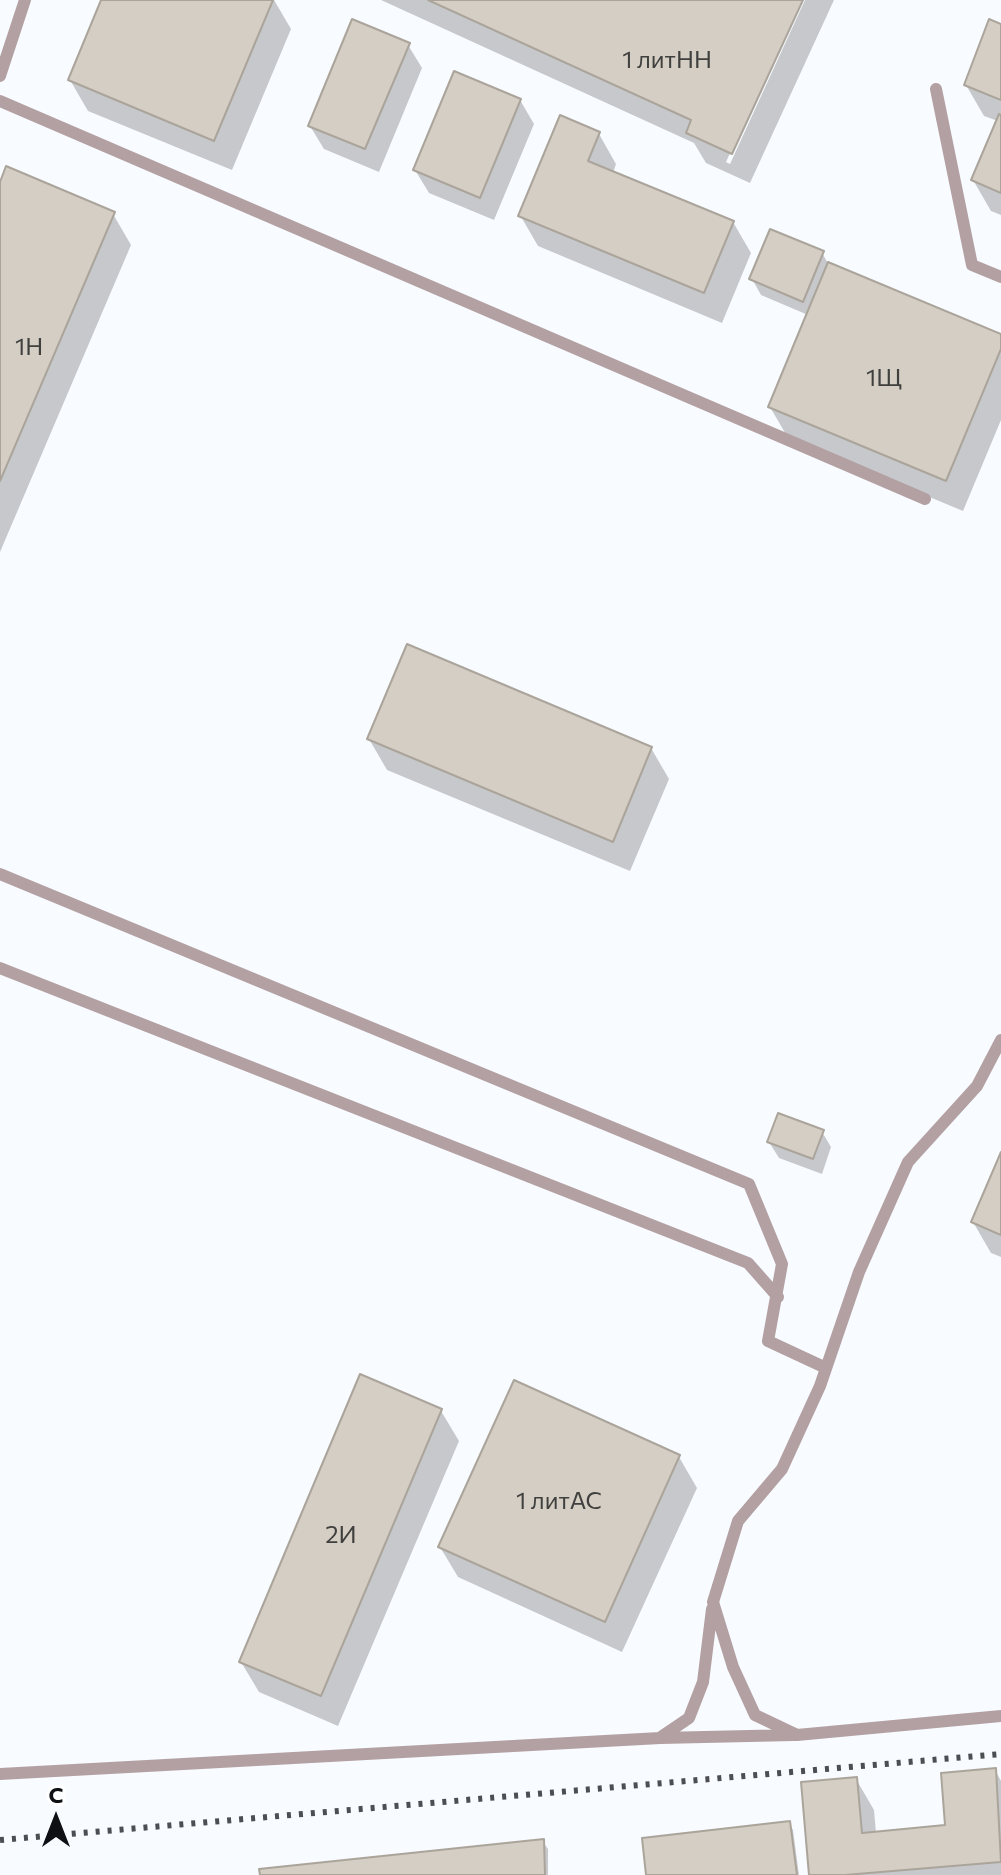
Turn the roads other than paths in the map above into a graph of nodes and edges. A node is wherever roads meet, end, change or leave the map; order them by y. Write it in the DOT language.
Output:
graph roads {
  1 [pos="25,0"];
  2 [pos="0,76"];
  3 [pos="936,89"];
  4 [pos="0,101"];
  5 [pos="1001,277"];
  6 [pos="925,499"];
  7 [pos="0,874"];
  8 [pos="0,968"];
  9 [pos="1001,1040"];
  10 [pos="778,1297"];
  11 [pos="826,1368"];
  12 [pos="713,1602"];
  13 [pos="1001,1716"];
  14 [pos="797,1735"];
  15 [pos="660,1738"];
  16 [pos="0,1774"];
  1 -- 2 [label="lane"];
  3 -- 5 [label="lane"];
  4 -- 6 [label="lane"];
  7 -- 10 [label="lane"];
  8 -- 10 [label="lane"];
  9 -- 11 [label="lane"];
  10 -- 11 [label="lane"];
  11 -- 12 [label="lane"];
  12 -- 14 [label="lane"];
  12 -- 15 [label="lane"];
  13 -- 14 [label="lane"];
  14 -- 15 [label="lane"];
  15 -- 16 [label="lane"];
}
